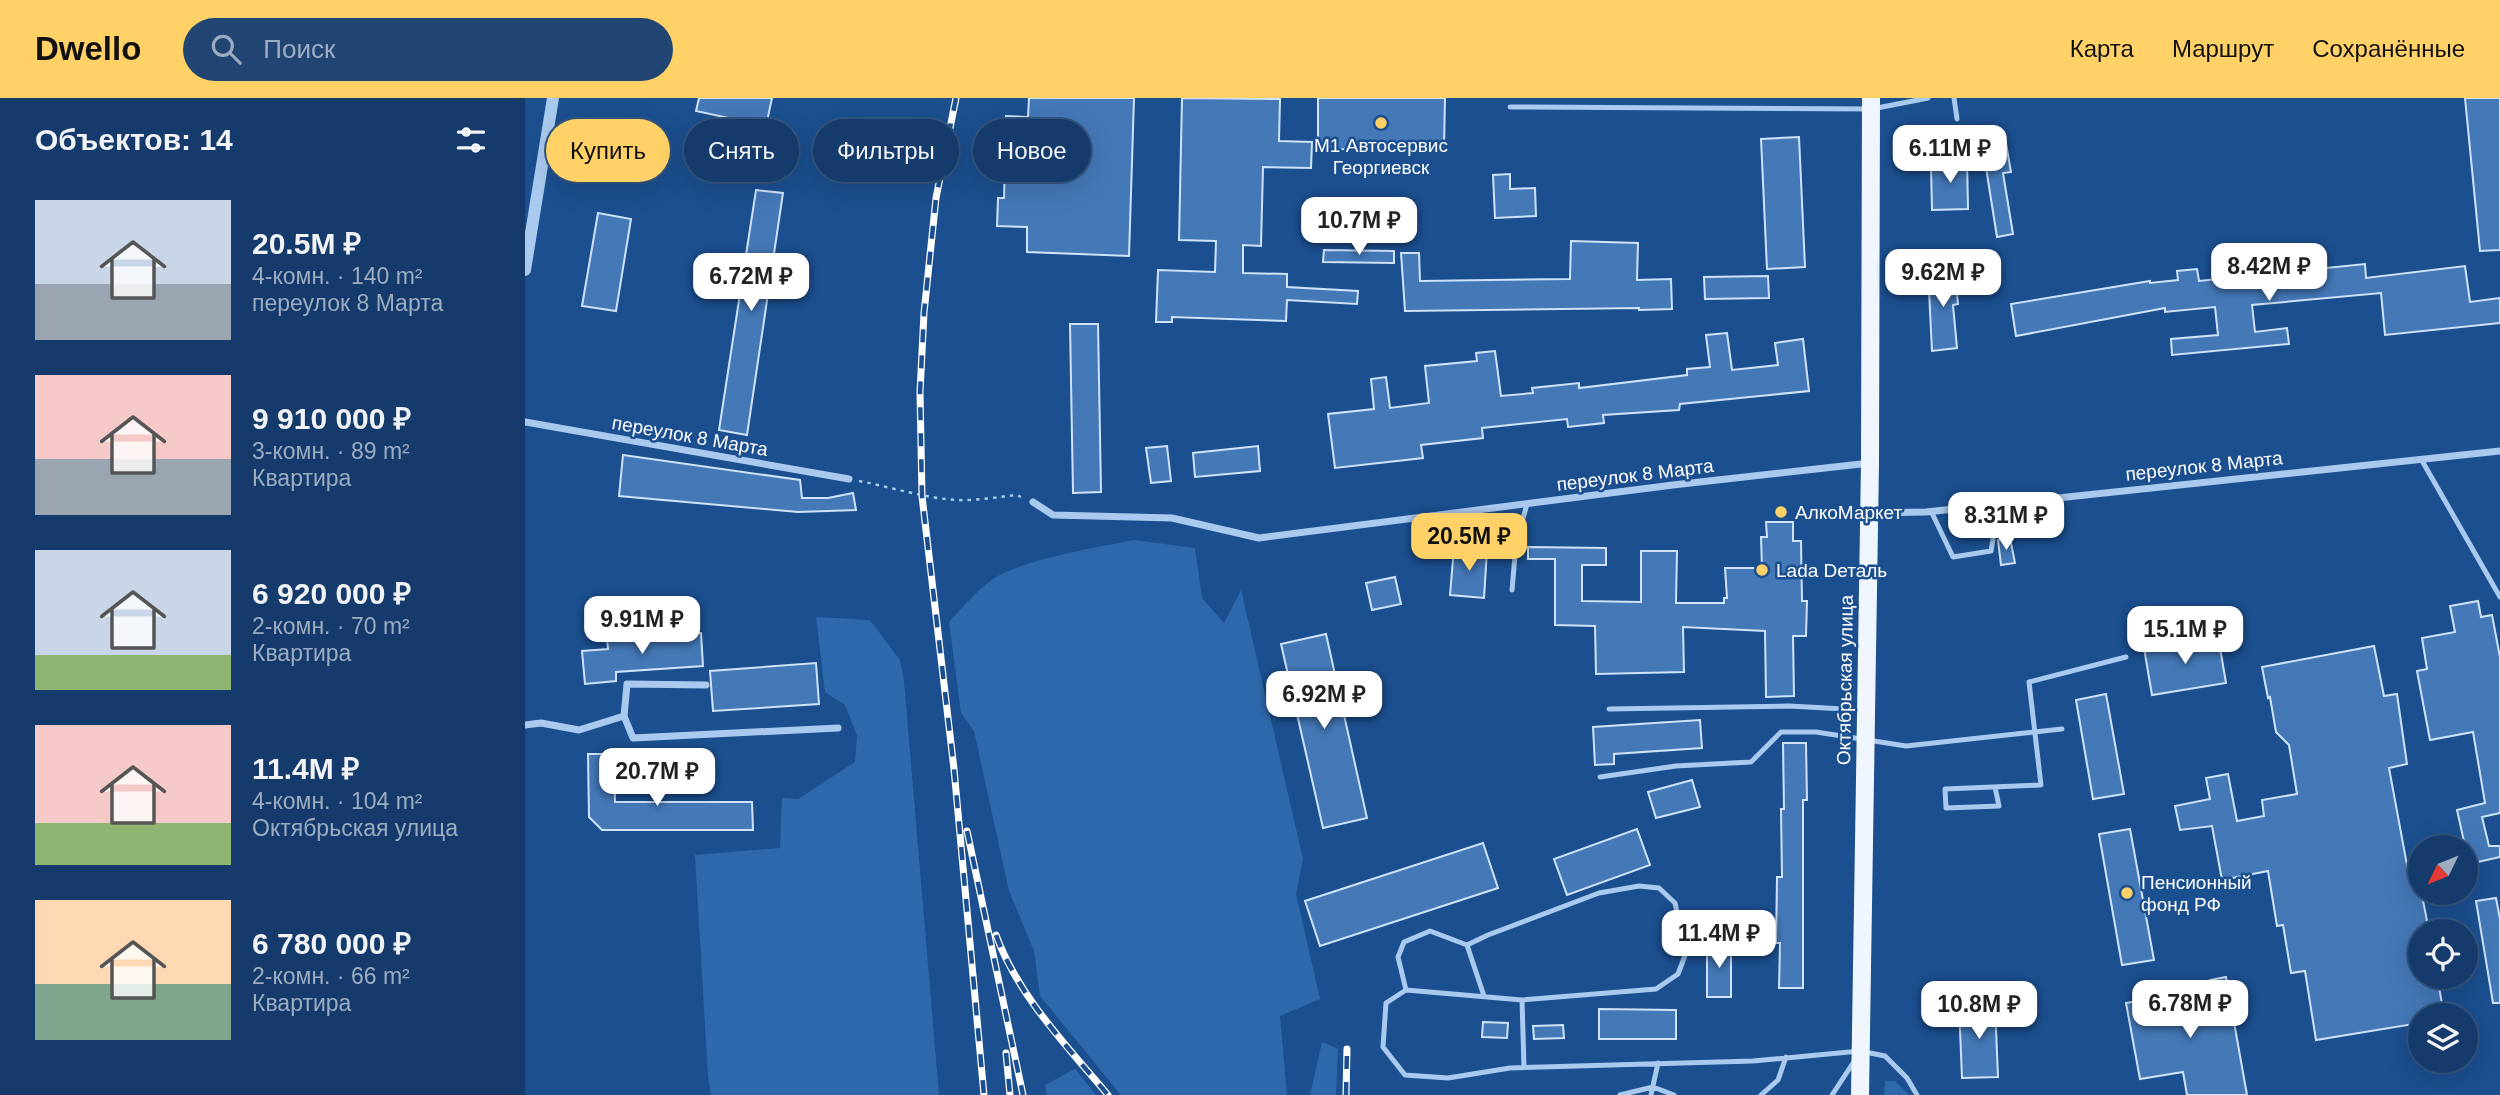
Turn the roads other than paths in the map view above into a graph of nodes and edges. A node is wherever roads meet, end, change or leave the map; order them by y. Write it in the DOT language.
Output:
graph roads {
  1 [pos="553,98"];
  2 [pos="1928,98"];
  3 [pos="1954,98"];
  4 [pos="1872,103"];
  5 [pos="1510,107"];
  6 [pos="1957,119"];
  7 [pos="529,212"];
  8 [pos="525,271"];
  9 [pos="525,422"];
  10 [pos="2500,451"];
  11 [pos="2421,459"];
  12 [pos="1870,463"];
  13 [pos="849,479"];
  14 [pos="1033,502"];
  15 [pos="1527,504"];
  16 [pos="1999,504"];
  17 [pos="1931,511"];
  18 [pos="1870,513"];
  19 [pos="1512,590"];
  20 [pos="2500,597"];
  21 [pos="2126,657"];
  22 [pos="706,685"];
  23 [pos="1609,709"];
  24 [pos="1866,710"];
  25 [pos="625,716"];
  26 [pos="525,725"];
  27 [pos="838,728"];
  28 [pos="2062,729"];
  29 [pos="2034,732"];
  30 [pos="1865,740"];
  31 [pos="1600,777"];
  32 [pos="1995,787"];
  33 [pos="1467,945"];
  34 [pos="1406,989"];
  35 [pos="1484,996"];
  36 [pos="1522,1000"];
  37 [pos="1860,1051"];
  38 [pos="1786,1057"];
  39 [pos="1658,1063"];
  40 [pos="1524,1067"];
  41 [pos="1653,1087"];
  42 [pos="1621,1095"];
  43 [pos="1651,1095"];
  44 [pos="1674,1095"];
  45 [pos="1761,1095"];
  46 [pos="1832,1095"];
  47 [pos="1860,1095"];
  48 [pos="1917,1095"];
  1 -- 7 [label="street"];
  2 -- 4 [label="lane"];
  3 -- 6 [label="lane"];
  4 -- 5 [label="lane"];
  4 -- 12 [label="main road, Октябрьская улица"];
  7 -- 8 [label="street"];
  9 -- 13 [label="street, переулок 8 Марта"];
  10 -- 11 [label="street, переулок 8 Марта"];
  11 -- 16 [label="street, переулок 8 Марта"];
  11 -- 20 [label="lane"];
  12 -- 15 [label="street, переулок 8 Марта"];
  12 -- 18 [label="main road, Октябрьская улица"];
  14 -- 15 [label="street, переулок 8 Марта"];
  15 -- 19 [label="lane"];
  16 -- 17 [label="street, переулок 8 Марта"];
  16 -- 17 [label="lane"];
  17 -- 18 [label="street, переулок 8 Марта"];
  18 -- 24 [label="main road, Октябрьская улица"];
  21 -- 29 [label="lane"];
  22 -- 25 [label="street"];
  23 -- 24 [label="lane"];
  24 -- 30 [label="main road, Октябрьская улица"];
  25 -- 26 [label="street"];
  25 -- 27 [label="street"];
  28 -- 29 [label="lane"];
  29 -- 30 [label="lane"];
  29 -- 32 [label="lane"];
  30 -- 31 [label="lane"];
  30 -- 37 [label="main road, Октябрьская улица"];
  32 -- 32 [label="lane"];
  33 -- 34 [label="lane"];
  33 -- 35 [label="lane"];
  33 -- 36 [label="lane"];
  34 -- 35 [label="lane"];
  34 -- 40 [label="lane"];
  35 -- 36 [label="lane"];
  36 -- 40 [label="lane"];
  37 -- 38 [label="lane"];
  37 -- 46 [label="lane"];
  37 -- 47 [label="main road, Октябрьская улица"];
  37 -- 48 [label="lane"];
  38 -- 39 [label="lane"];
  38 -- 45 [label="lane"];
  39 -- 40 [label="lane"];
  39 -- 41 [label="lane"];
  41 -- 42 [label="lane"];
  41 -- 43 [label="lane"];
  41 -- 44 [label="lane"];
}
